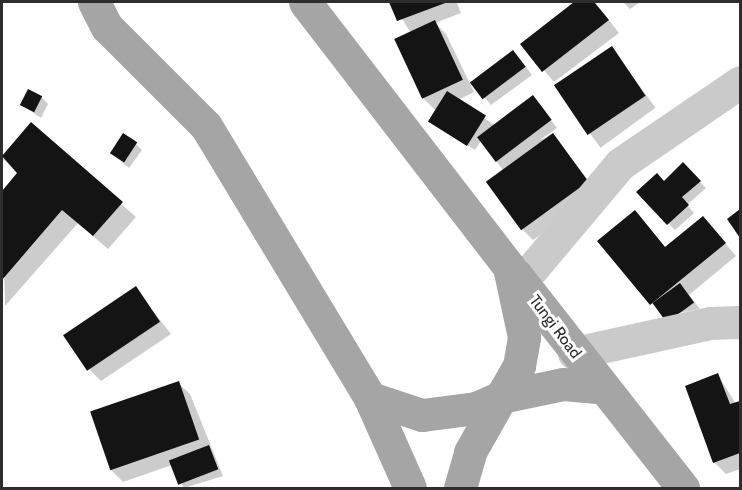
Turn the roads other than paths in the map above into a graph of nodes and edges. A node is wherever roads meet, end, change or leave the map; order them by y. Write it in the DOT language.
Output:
graph roads {
  1 [pos="94,2"];
  2 [pos="305,2"];
  3 [pos="741,82"];
  4 [pos="515,274"];
  5 [pos="741,322"];
  6 [pos="574,353"];
  7 [pos="600,387"];
  8 [pos="501,397"];
  9 [pos="370,398"];
  10 [pos="410,489"];
  11 [pos="460,489"];
  12 [pos="683,489"];
  1 -- 9 [label="main road"];
  2 -- 4 [label="main road, Tungi Road"];
  3 -- 4 [label="street"];
  4 -- 6 [label="main road, Tungi Road"];
  4 -- 8 [label="main road"];
  5 -- 6 [label="street"];
  6 -- 7 [label="main road, Tungi Road"];
  7 -- 8 [label="main road, Tungi Road"];
  7 -- 12 [label="main road, Tungi Road"];
  8 -- 9 [label="main road, Tungi Road"];
  8 -- 11 [label="main road"];
  9 -- 10 [label="main road"];
}
